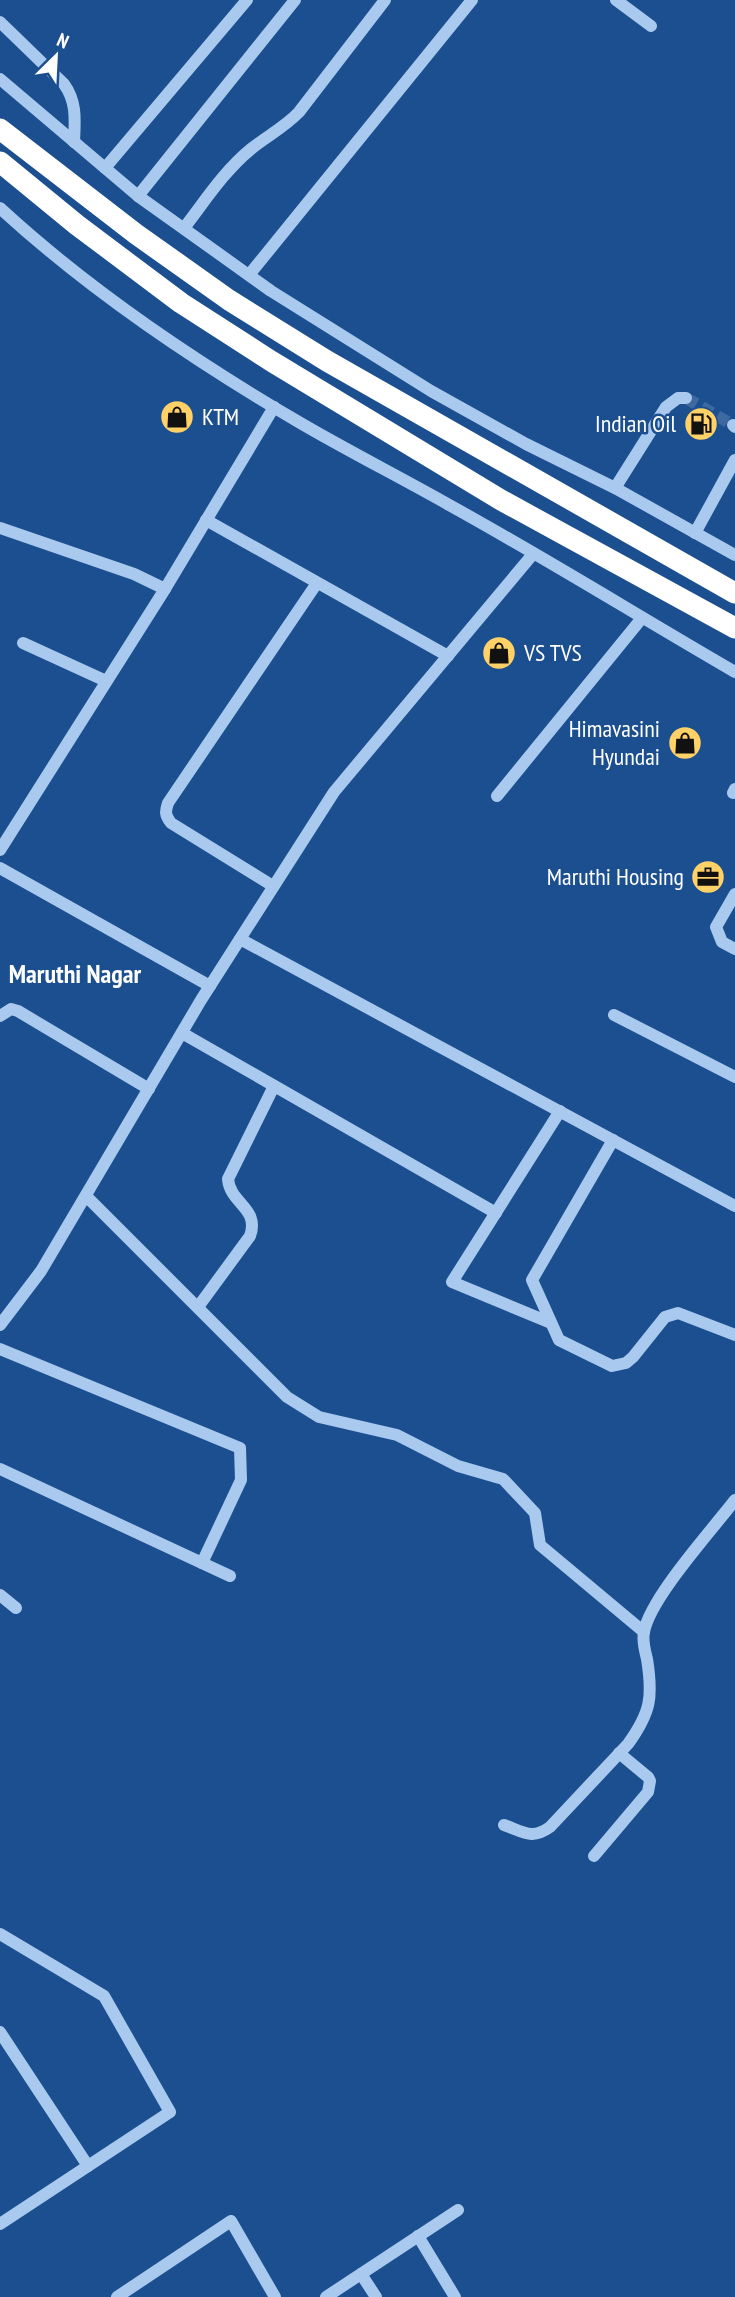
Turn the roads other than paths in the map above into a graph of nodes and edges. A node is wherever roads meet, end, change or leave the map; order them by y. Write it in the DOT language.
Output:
graph roads {
  1 [pos="247,0"];
  2 [pos="295,0"];
  3 [pos="385,0"];
  4 [pos="472,0"];
  5 [pos="616,0"];
  6 [pos="0,22"];
  7 [pos="651,26"];
  8 [pos="0,79"];
  9 [pos="0,129"];
  10 [pos="74,142"];
  11 [pos="0,162"];
  12 [pos="105,168"];
  13 [pos="138,196"];
  14 [pos="0,208"];
  15 [pos="184,228"];
  16 [pos="249,275"];
  17 [pos="686,398"];
  18 [pos="274,407"];
  19 [pos="735,460"];
  20 [pos="615,488"];
  21 [pos="206,520"];
  22 [pos="0,528"];
  23 [pos="695,533"];
  24 [pos="533,554"];
  25 [pos="735,555"];
  26 [pos="317,583"];
  27 [pos="164,589"];
  28 [pos="735,593"];
  29 [pos="642,618"];
  30 [pos="735,628"];
  31 [pos="23,643"];
  32 [pos="448,656"];
  33 [pos="735,673"];
  34 [pos="106,681"];
  35 [pos="497,796"];
  36 [pos="0,850"];
  37 [pos="0,868"];
  38 [pos="273,886"];
  39 [pos="735,894"];
  40 [pos="240,939"];
  41 [pos="735,949"];
  42 [pos="210,986"];
  43 [pos="614,1015"];
  44 [pos="0,1016"];
  45 [pos="182,1033"];
  46 [pos="735,1077"];
  47 [pos="274,1086"];
  48 [pos="149,1089"];
  49 [pos="560,1111"];
  50 [pos="613,1140"];
  51 [pos="86,1196"];
  52 [pos="735,1206"];
  53 [pos="496,1213"];
  54 [pos="198,1307"];
  55 [pos="551,1322"];
  56 [pos="0,1325"];
  57 [pos="735,1335"];
  58 [pos="0,1349"];
  59 [pos="0,1469"];
  60 [pos="735,1500"];
  61 [pos="202,1563"];
  62 [pos="230,1576"];
  63 [pos="0,1595"];
  64 [pos="16,1608"];
  65 [pos="644,1632"];
  66 [pos="619,1753"];
  67 [pos="504,1825"];
  68 [pos="594,1856"];
  69 [pos="0,1934"];
  70 [pos="0,2032"];
  71 [pos="88,2166"];
  72 [pos="458,2210"];
  73 [pos="0,2224"];
  74 [pos="418,2236"];
  75 [pos="361,2274"];
  76 [pos="117,2297"];
  77 [pos="275,2297"];
  78 [pos="326,2297"];
  79 [pos="376,2297"];
  80 [pos="455,2297"];
  1 -- 12 [label="street"];
  2 -- 13 [label="street"];
  3 -- 15 [label="street"];
  4 -- 16 [label="street"];
  5 -- 7 [label="street"];
  6 -- 10 [label="street"];
  8 -- 10 [label="street"];
  9 -- 28 [label="highway"];
  10 -- 12 [label="street"];
  11 -- 30 [label="highway"];
  12 -- 13 [label="street"];
  13 -- 15 [label="street"];
  14 -- 18 [label="street"];
  15 -- 16 [label="street"];
  16 -- 20 [label="street"];
  17 -- 20 [label="street"];
  18 -- 21 [label="street"];
  18 -- 24 [label="street"];
  19 -- 23 [label="street"];
  20 -- 23 [label="street"];
  21 -- 26 [label="street"];
  21 -- 27 [label="street"];
  22 -- 27 [label="street"];
  23 -- 25 [label="street"];
  24 -- 29 [label="street"];
  24 -- 32 [label="street"];
  26 -- 32 [label="street"];
  26 -- 38 [label="street"];
  27 -- 34 [label="street"];
  29 -- 33 [label="street"];
  29 -- 35 [label="street"];
  31 -- 34 [label="street"];
  32 -- 38 [label="street"];
  34 -- 36 [label="street"];
  37 -- 42 [label="street"];
  38 -- 40 [label="street"];
  39 -- 41 [label="street"];
  40 -- 42 [label="street"];
  40 -- 49 [label="street"];
  42 -- 45 [label="street"];
  43 -- 46 [label="street"];
  44 -- 48 [label="street"];
  45 -- 47 [label="street"];
  45 -- 48 [label="street"];
  47 -- 53 [label="street"];
  47 -- 54 [label="street"];
  48 -- 51 [label="street"];
  49 -- 50 [label="street"];
  49 -- 53 [label="street"];
  50 -- 52 [label="street"];
  50 -- 55 [label="street"];
  51 -- 54 [label="street"];
  51 -- 56 [label="street"];
  53 -- 55 [label="street"];
  54 -- 65 [label="street"];
  55 -- 57 [label="street"];
  58 -- 61 [label="street"];
  59 -- 61 [label="street"];
  60 -- 65 [label="street"];
  61 -- 62 [label="street"];
  63 -- 64 [label="street"];
  65 -- 66 [label="street"];
  66 -- 67 [label="street"];
  66 -- 68 [label="street"];
  69 -- 71 [label="street"];
  70 -- 71 [label="street"];
  71 -- 73 [label="street"];
  72 -- 74 [label="street"];
  74 -- 75 [label="street"];
  74 -- 80 [label="street"];
  75 -- 78 [label="street"];
  75 -- 79 [label="street"];
  76 -- 77 [label="street"];
}
